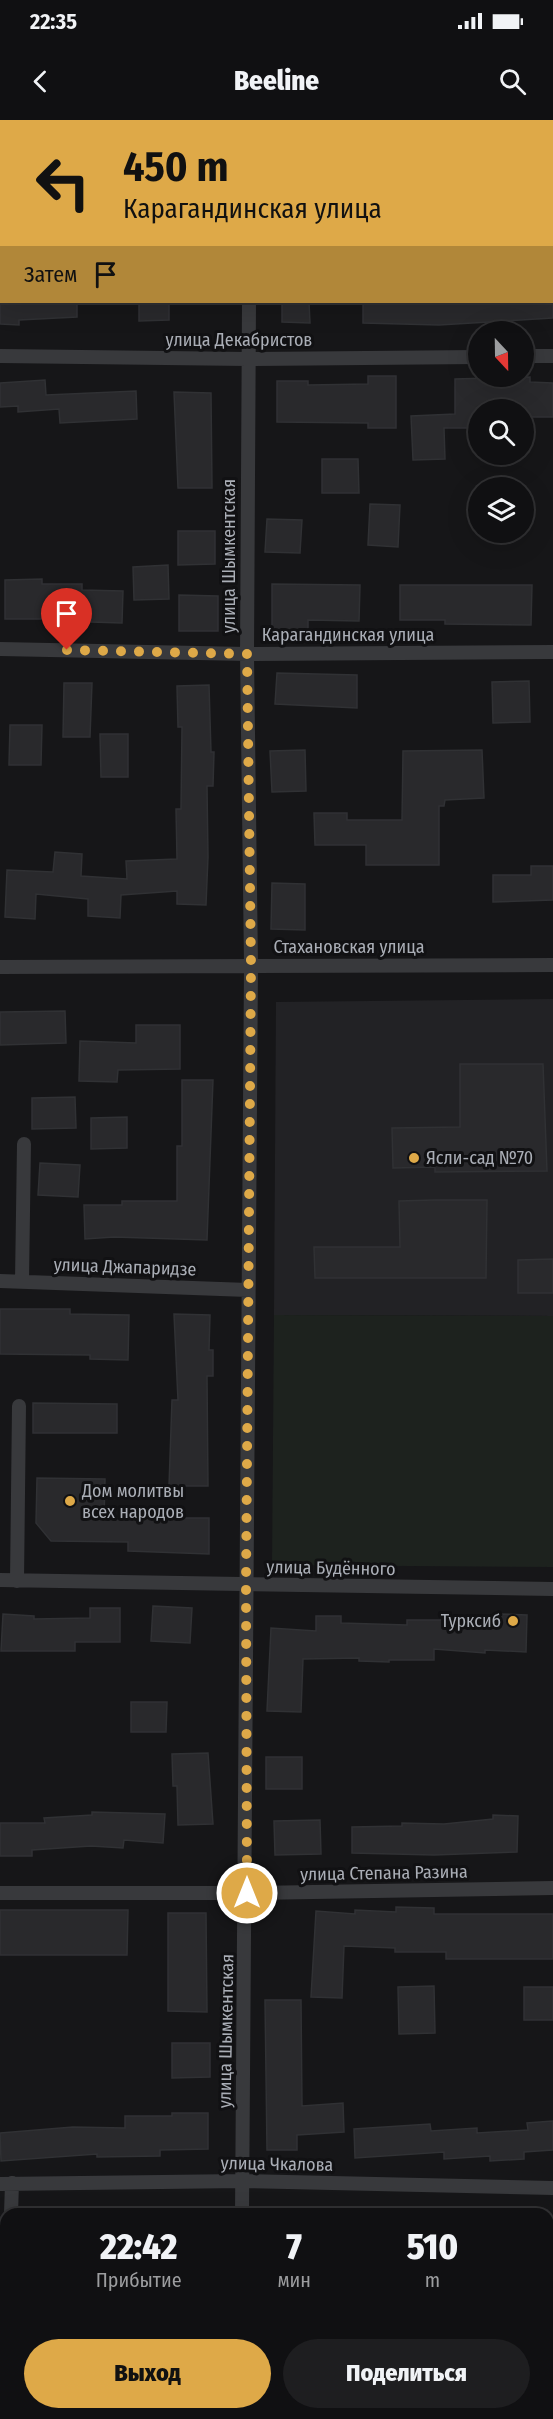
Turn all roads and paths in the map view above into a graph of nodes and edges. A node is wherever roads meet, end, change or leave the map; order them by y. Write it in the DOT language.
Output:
graph roads {
  1 [pos="249,303"];
  2 [pos="0,356"];
  3 [pos="534,356"];
  4 [pos="553,356"];
  5 [pos="468,357"];
  6 [pos="247,359"];
  7 [pos="0,649"];
  8 [pos="553,651"];
  9 [pos="247,654"];
  10 [pos="251,965"];
  11 [pos="553,965"];
  12 [pos="0,967"];
  13 [pos="24,1144"];
  14 [pos="0,1281"];
  15 [pos="22,1281"];
  16 [pos="248,1290"];
  17 [pos="19,1406"];
  18 [pos="0,1581"];
  19 [pos="17,1581"];
  20 [pos="246,1585"];
  21 [pos="553,1589"];
  22 [pos="553,1888"];
  23 [pos="0,1893"];
  24 [pos="247,1893"];
  25 [pos="242,2181"];
  26 [pos="6,2183"];
  27 [pos="553,2188"];
  28 [pos="10,2208"];
  29 [pos="242,2208"];
  1 -- 6 [label="street, улица Шымкентская"];
  2 -- 6 [label="street, улица Декабристов"];
  3 -- 4 [label="street"];
  5 -- 6 [label="street, улица Декабристов"];
  6 -- 9 [label="street, улица Шымкентская"];
  7 -- 9 [label="street, Карагандинская улица"];
  8 -- 9 [label="street, Карагандинская улица"];
  9 -- 10 [label="street, улица Шымкентская"];
  10 -- 11 [label="street, Стахановская улица"];
  10 -- 12 [label="street, Стахановская улица"];
  10 -- 16 [label="street, улица Шымкентская"];
  13 -- 15 [label="street"];
  14 -- 15 [label="street, улица Джапаридзе"];
  15 -- 16 [label="street, улица Джапаридзе"];
  16 -- 20 [label="street, улица Шымкентская"];
  17 -- 19 [label="street"];
  18 -- 19 [label="street, улица Будённого"];
  19 -- 20 [label="street, улица Будённого"];
  20 -- 21 [label="street, улица Будённого"];
  20 -- 24 [label="street, улица Шымкентская"];
  22 -- 24 [label="street, улица Степана Разина"];
  23 -- 24 [label="street, улица Степана Разина"];
  24 -- 25 [label="street, улица Шымкентская"];
  25 -- 26 [label="street, улица Чкалова"];
  25 -- 27 [label="street, улица Чкалова"];
  25 -- 29 [label="street, улица Шымкентская"];
  26 -- 28 [label="street"];
}
